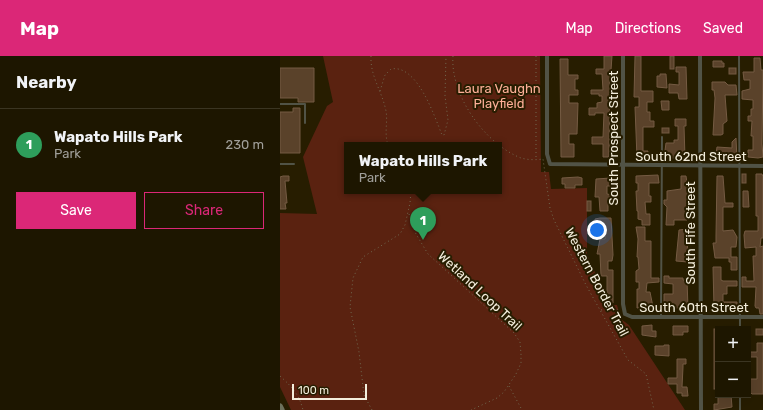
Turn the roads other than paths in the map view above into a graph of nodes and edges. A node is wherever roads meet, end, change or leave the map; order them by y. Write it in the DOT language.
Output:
graph roads {
  1 [pos="547,56"];
  2 [pos="623,56"];
  3 [pos="700,56"];
  4 [pos="739,56"];
  5 [pos="280,104"];
  6 [pos="305,123"];
  7 [pos="662,137"];
  8 [pos="280,164"];
  9 [pos="294,164"];
  10 [pos="623,166"];
  11 [pos="662,166"];
  12 [pos="700,166"];
  13 [pos="739,166"];
  14 [pos="763,166"];
  15 [pos="625,313"];
  16 [pos="661,317"];
  17 [pos="701,317"];
  18 [pos="740,317"];
  19 [pos="763,317"];
  20 [pos="740,326"];
  21 [pos="740,398"];
  22 [pos="280,406"];
  23 [pos="282,410"];
  24 [pos="701,410"];
  25 [pos="740,410"];
  1 -- 10 [label="street, South 62nd Street"];
  2 -- 10 [label="street, South Prospect Street"];
  3 -- 12 [label="street, South Fife Street"];
  4 -- 13 [label="lane"];
  5 -- 6 [label="lane"];
  7 -- 11 [label="lane"];
  8 -- 9 [label="lane"];
  10 -- 11 [label="street, South 62nd Street"];
  10 -- 15 [label="street, South Prospect Street"];
  11 -- 12 [label="street, South 62nd Street"];
  11 -- 16 [label="lane"];
  12 -- 13 [label="street, South 62nd Street"];
  12 -- 17 [label="street, South Fife Street"];
  13 -- 14 [label="street, South 62nd Street"];
  13 -- 18 [label="lane"];
  15 -- 16 [label="street, South 60th Street"];
  16 -- 17 [label="street, South 60th Street"];
  17 -- 18 [label="street, South 60th Street"];
  17 -- 24 [label="street, South Fife Street"];
  18 -- 19 [label="street, South 60th Street"];
  18 -- 20 [label="lane"];
  21 -- 25 [label="lane"];
  22 -- 23 [label="main road"];
}
